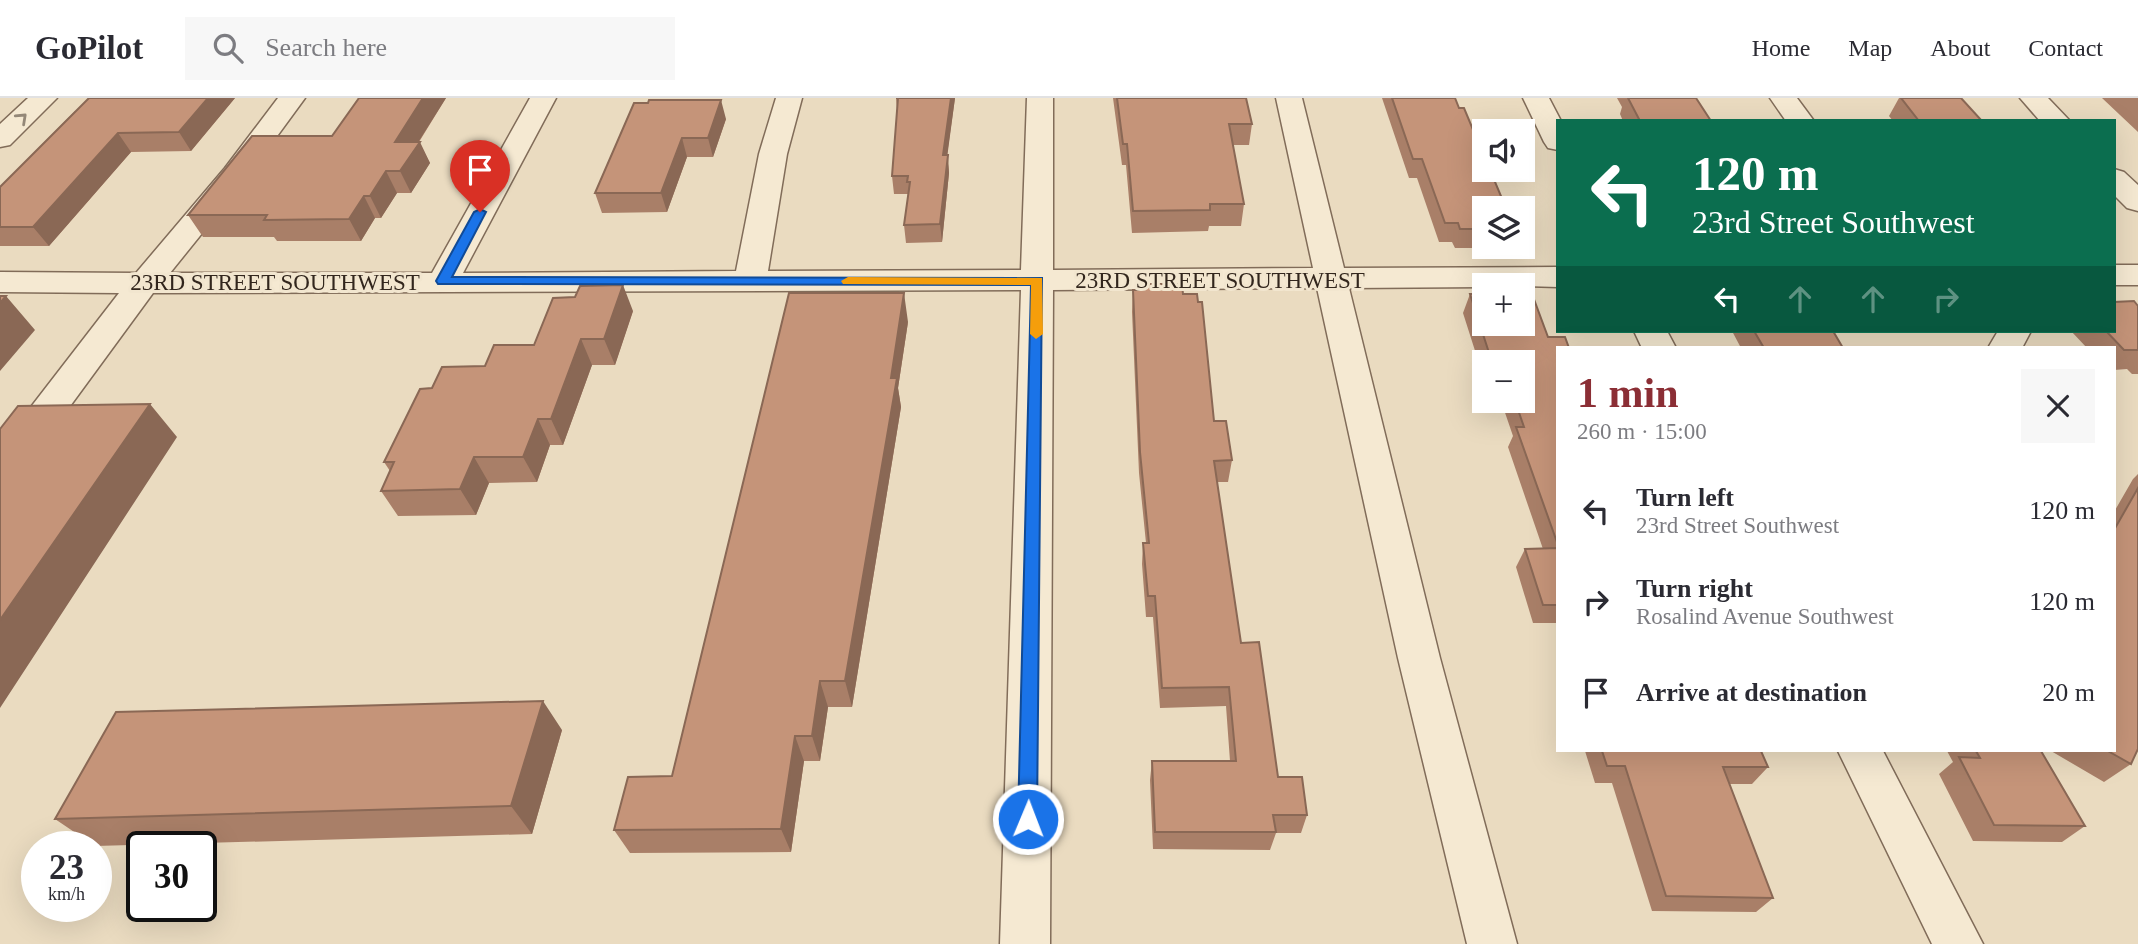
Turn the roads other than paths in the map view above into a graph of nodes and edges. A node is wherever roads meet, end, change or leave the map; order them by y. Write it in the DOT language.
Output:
graph roads {
  1 [pos="44,98"];
  2 [pos="292,98"];
  3 [pos="543,98"];
  4 [pos="789,98"];
  5 [pos="1040,98"];
  6 [pos="1289,98"];
  7 [pos="1536,98"];
  8 [pos="1783,98"];
  9 [pos="2033,98"];
  10 [pos="1799,119"];
  11 [pos="2054,119"];
  12 [pos="1556,138"];
  13 [pos="0,139"];
  14 [pos="2116,180"];
  15 [pos="2138,202"];
  16 [pos="2116,275"];
  17 [pos="2138,275"];
  18 [pos="1556,277"];
  19 [pos="1330,280"];
  20 [pos="443,281"];
  21 [pos="750,281"];
  22 [pos="1037,281"];
  23 [pos="0,282"];
  24 [pos="145,283"];
  25 [pos="0,474"];
  26 [pos="1861,752"];
  27 [pos="1025,944"];
  28 [pos="1492,944"];
  29 [pos="1958,944"];
  13 -- 1 [label="street, one-way"];
  2 -- 24 [label="street"];
  3 -- 20 [label="street"];
  4 -- 21 [label="street"];
  5 -- 22 [label="street"];
  6 -- 19 [label="street"];
  7 -- 12 [label="street"];
  8 -- 10 [label="street"];
  9 -- 11 [label="street"];
  14 -- 15 [label="street"];
  16 -- 17 [label="street"];
  18 -- 19 [label="street, 23RD STREET SOUTHWEST"];
  19 -- 22 [label="street, 23RD STREET SOUTHWEST"];
  19 -- 28 [label="street"];
  20 -- 21 [label="street, 23RD STREET SOUTHWEST"];
  20 -- 24 [label="street, 23RD STREET SOUTHWEST"];
  21 -- 22 [label="street, 23RD STREET SOUTHWEST"];
  22 -- 27 [label="street"];
  23 -- 24 [label="street, 23RD STREET SOUTHWEST"];
  24 -- 25 [label="street"];
  26 -- 29 [label="street"];
}
